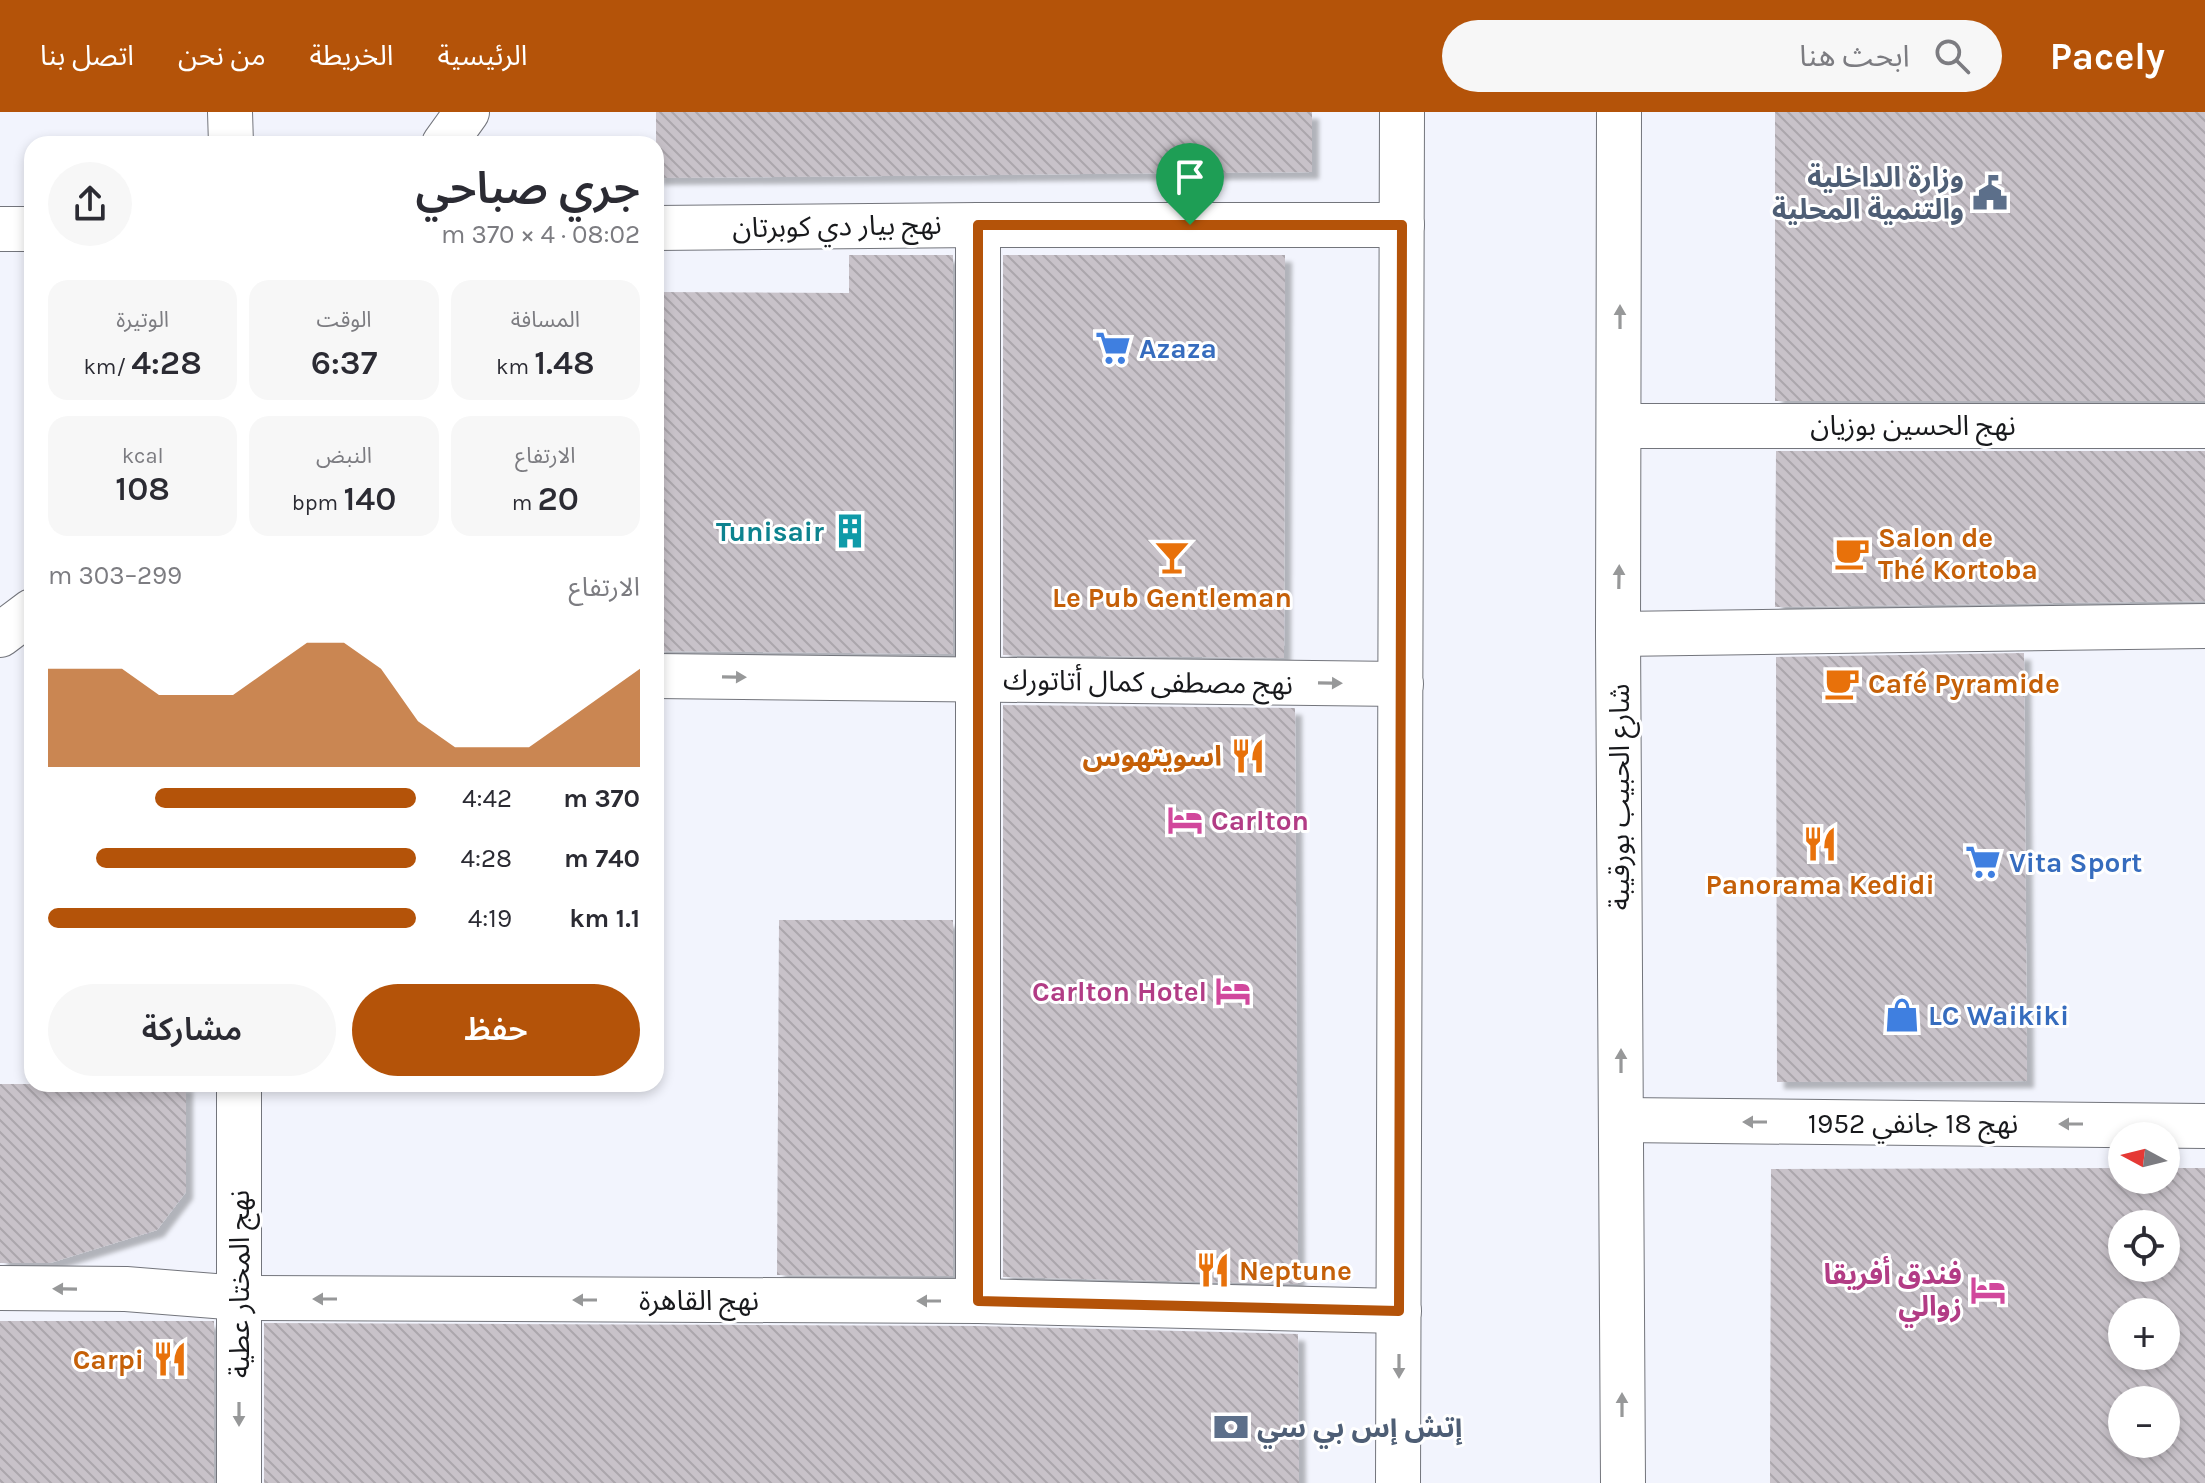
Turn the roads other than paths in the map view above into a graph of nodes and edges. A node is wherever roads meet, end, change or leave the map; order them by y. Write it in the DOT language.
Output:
graph roads {
  1 [pos="230,112"];
  2 [pos="467,112"];
  3 [pos="485,112"];
  4 [pos="1402,112"];
  5 [pos="1619,112"];
  6 [pos="231,136"];
  7 [pos="450,136"];
  8 [pos="474,136"];
  9 [pos="978,225"];
  10 [pos="1402,225"];
  11 [pos="664,228"];
  12 [pos="0,229"];
  13 [pos="24,229"];
  14 [pos="1620,426"];
  15 [pos="2205,426"];
  16 [pos="2205,626"];
  17 [pos="1618,634"];
  18 [pos="664,676"];
  19 [pos="978,680"];
  20 [pos="1401,684"];
  21 [pos="239,1092"];
  22 [pos="1622,1120"];
  23 [pos="2205,1126"];
  24 [pos="0,1288"];
  25 [pos="240,1298"];
  26 [pos="978,1301"];
  27 [pos="1399,1311"];
  28 [pos="239,1483"];
  29 [pos="1398,1483"];
  30 [pos="1623,1483"];
  1 -- 6 [label="street"];
  2 -- 7 [label="street"];
  3 -- 8 [label="street"];
  4 -- 10 [label="street"];
  14 -- 5 [label="street, شارع الحبيب بورقيبة, one-way"];
  9 -- 10 [label="street, نهج بيار دي كوبرتان"];
  9 -- 11 [label="street, نهج بيار دي كوبرتان"];
  9 -- 19 [label="street"];
  10 -- 20 [label="street"];
  12 -- 13 [label="street"];
  14 -- 15 [label="street, نهج الحسين بوزيان"];
  17 -- 14 [label="street, شارع الحبيب بورقيبة, one-way"];
  16 -- 17 [label="street"];
  22 -- 17 [label="street, شارع الحبيب بورقيبة, one-way"];
  18 -- 19 [label="street, نهج مصطفى كمال أتاتورك, one-way"];
  19 -- 20 [label="street, نهج مصطفى كمال أتاتورك, one-way"];
  19 -- 26 [label="street"];
  20 -- 27 [label="street"];
  21 -- 25 [label="street, نهج المختار عطية"];
  23 -- 22 [label="street, نهج 18 جانفي 1952, one-way"];
  30 -- 22 [label="street, شارع الحبيب بورقيبة, one-way"];
  25 -- 24 [label="street, نهج القاهرة, one-way"];
  26 -- 25 [label="street, نهج القاهرة, one-way"];
  25 -- 28 [label="street, نهج المختار عطية, one-way"];
  26 -- 27 [label="street, نهج القاهرة"];
  27 -- 29 [label="street, one-way"];
}
